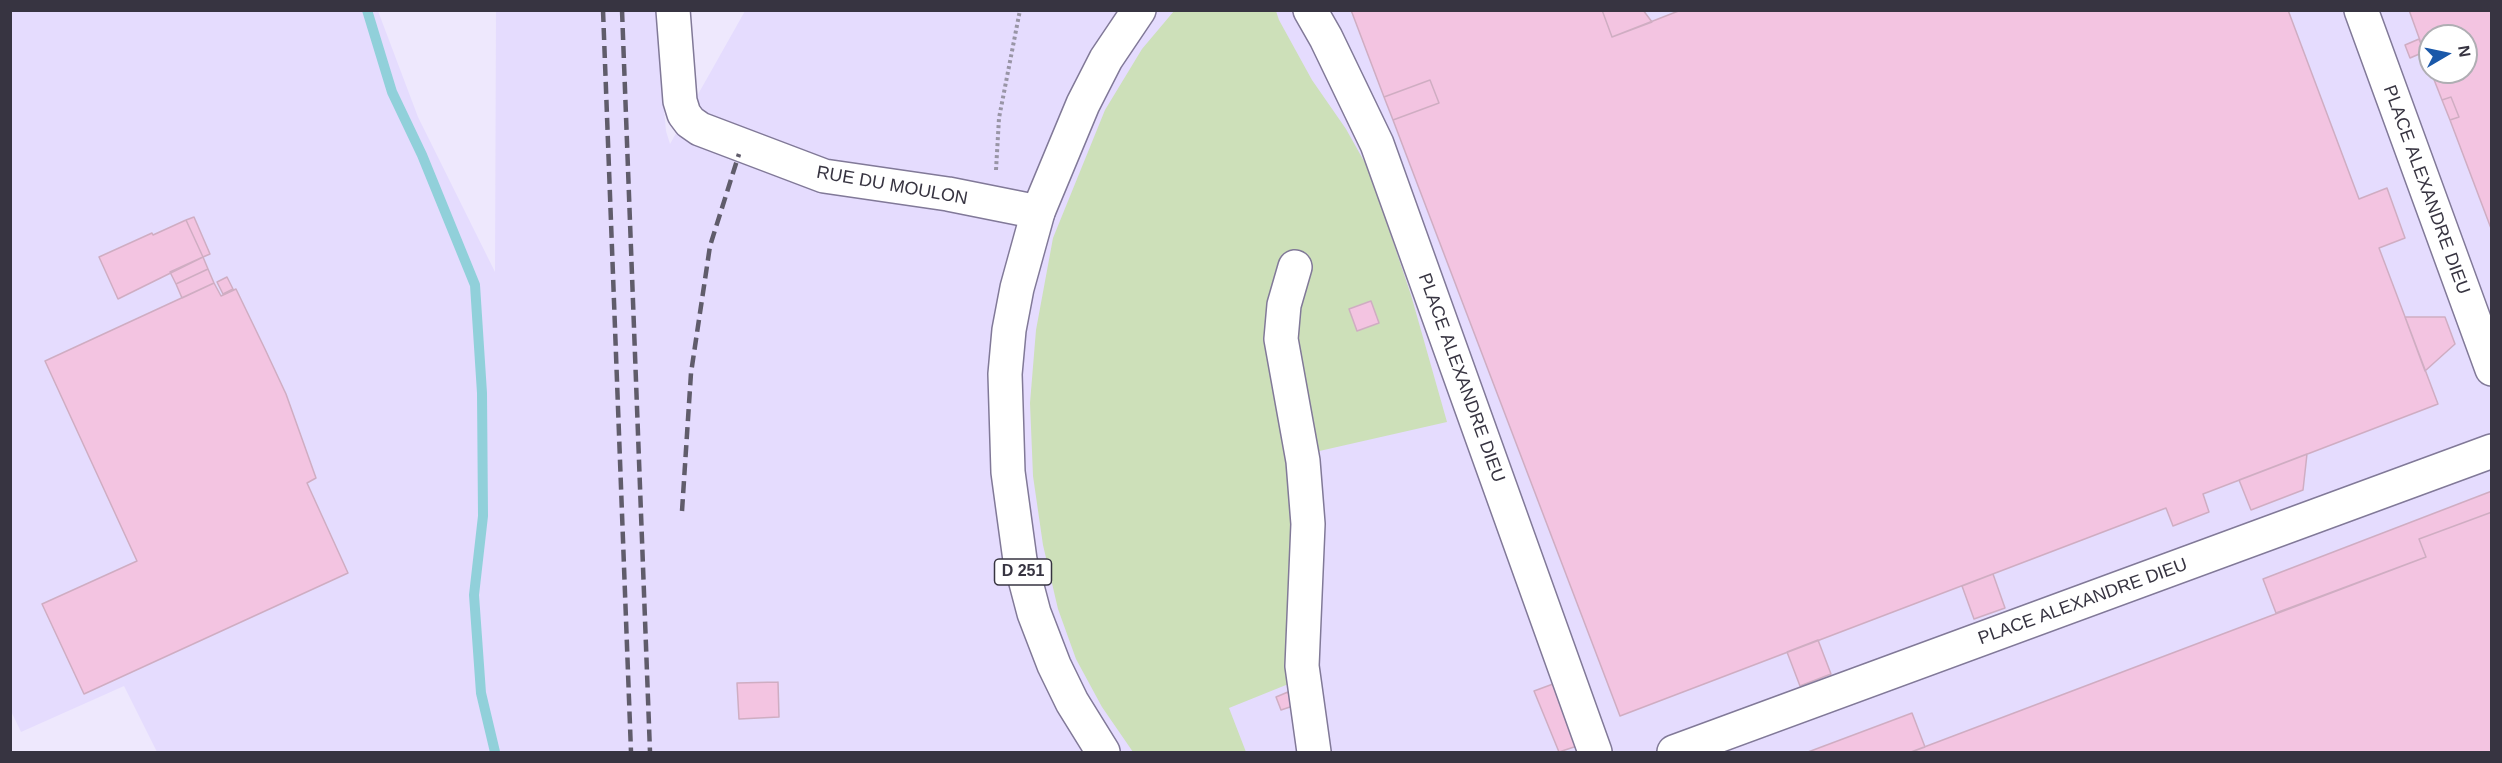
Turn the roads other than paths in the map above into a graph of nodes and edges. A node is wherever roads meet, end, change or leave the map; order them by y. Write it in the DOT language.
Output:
graph roads {
  1 [pos="673,10"];
  2 [pos="1139,10"];
  3 [pos="1310,10"];
  4 [pos="2361,10"];
  5 [pos="1038,212"];
  6 [pos="1295,267"];
  7 [pos="2492,369"];
  8 [pos="2492,451"];
  9 [pos="1103,753"];
  10 [pos="1314,753"];
  11 [pos="1595,753"];
  12 [pos="1674,753"];
  1 -- 5 [label="main road, RUE DU MOULON"];
  2 -- 5 [label="main road, D 251"];
  3 -- 11 [label="main road, PLACE ALEXANDRE DIEU"];
  4 -- 7 [label="main road, PLACE ALEXANDRE DIEU"];
  5 -- 9 [label="main road, D 251"];
  6 -- 10 [label="main road"];
  8 -- 12 [label="main road, PLACE ALEXANDRE DIEU"];
}
